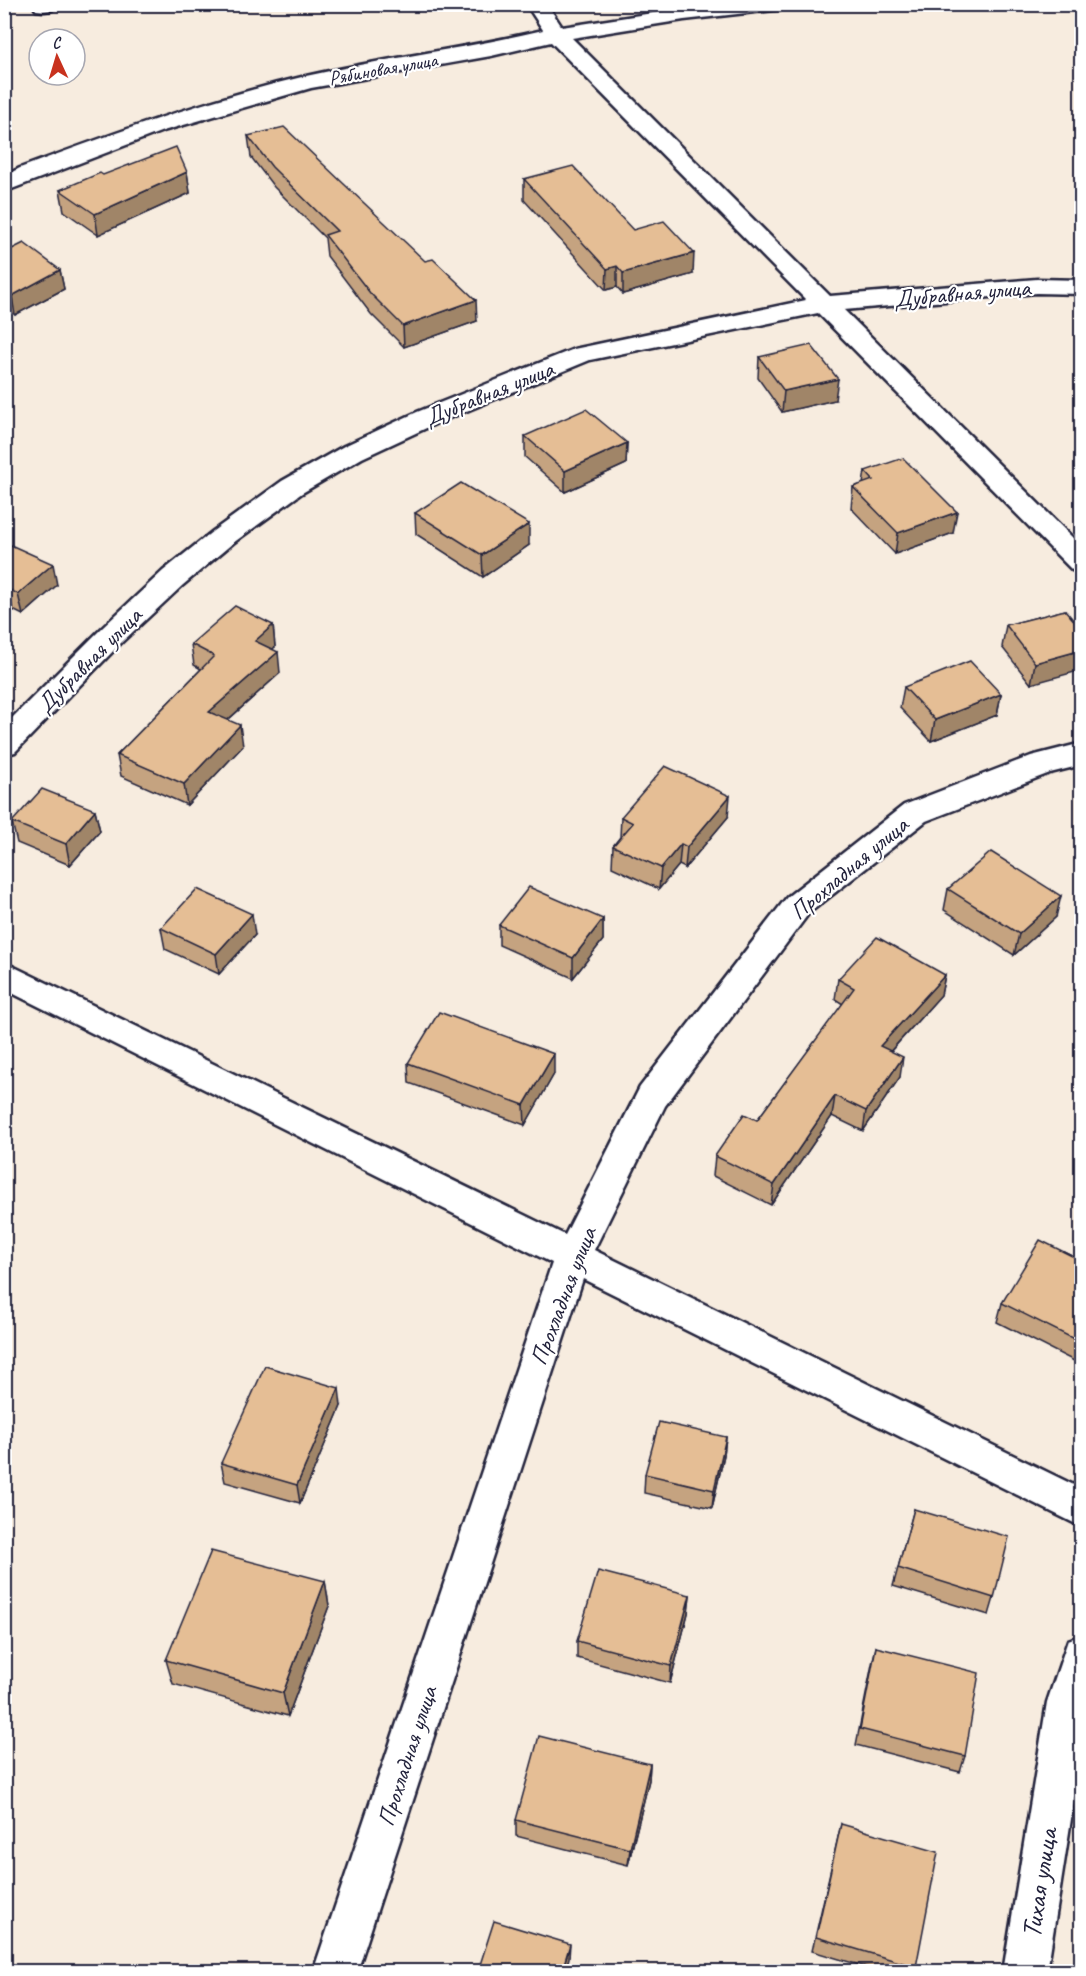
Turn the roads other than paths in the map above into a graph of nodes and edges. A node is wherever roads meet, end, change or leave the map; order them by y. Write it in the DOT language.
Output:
graph roads {
  1 [pos="536,4"];
  2 [pos="774,4"];
  3 [pos="556,34"];
  4 [pos="4,185"];
  5 [pos="1082,287"];
  6 [pos="825,304"];
  7 [pos="1082,564"];
  8 [pos="4,746"];
  9 [pos="1082,754"];
  10 [pos="4,974"];
  11 [pos="572,1258"];
  12 [pos="1082,1509"];
  13 [pos="1082,1654"];
  14 [pos="335,1971"];
  15 [pos="1025,1971"];
  1 -- 3 [label="street"];
  2 -- 3 [label="street, Рябиновая улица"];
  3 -- 4 [label="street, Рябиновая улица"];
  3 -- 6 [label="street"];
  5 -- 6 [label="street, Дубравная улица"];
  6 -- 7 [label="street"];
  6 -- 8 [label="street, Дубравная улица"];
  9 -- 11 [label="street, Прохладная улица"];
  10 -- 11 [label="street"];
  11 -- 12 [label="street"];
  11 -- 14 [label="street, Прохладная улица"];
  13 -- 15 [label="street, Тихая улица"];
}
